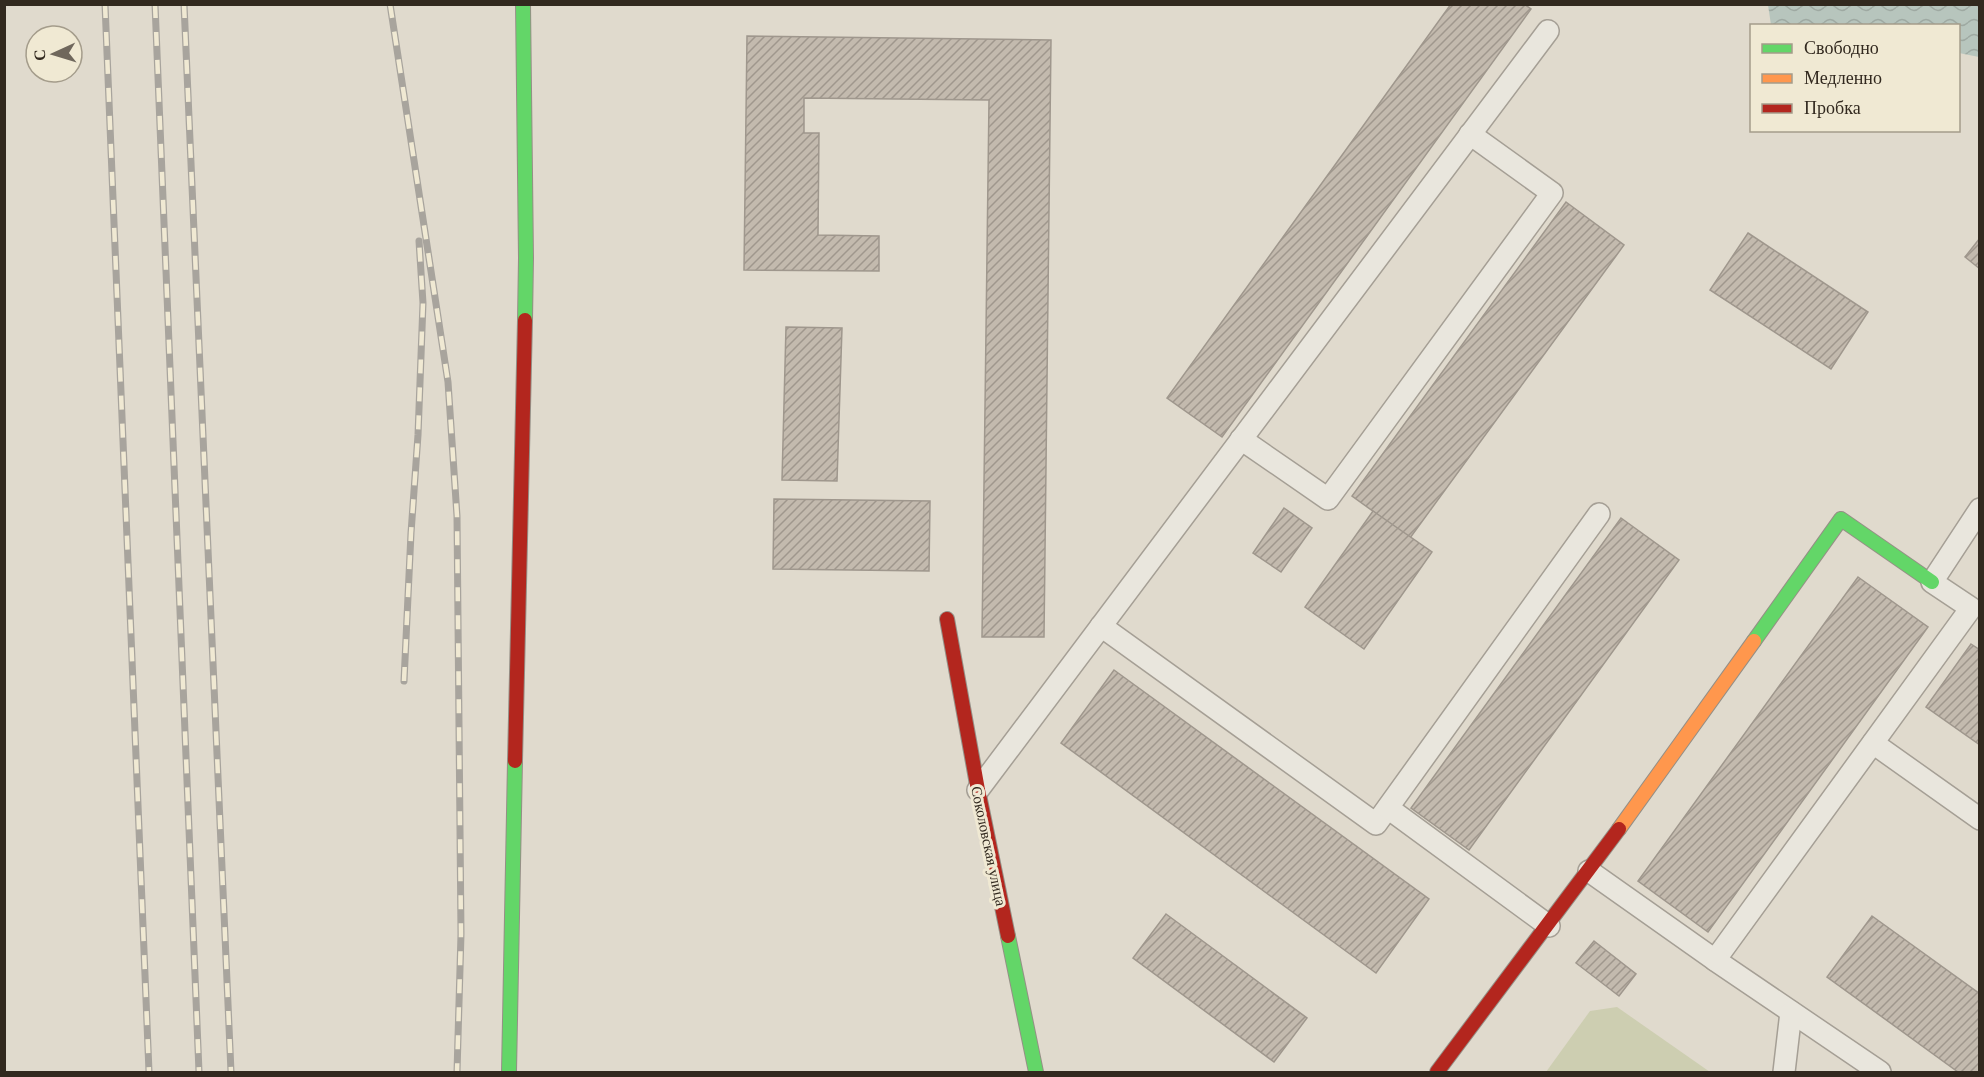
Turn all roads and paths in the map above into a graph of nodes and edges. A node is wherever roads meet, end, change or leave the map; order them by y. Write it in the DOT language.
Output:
graph roads {
  1 [pos="523,4"];
  2 [pos="1548,31"];
  3 [pos="1470,134"];
  4 [pos="1241,439"];
  5 [pos="1980,509"];
  6 [pos="1599,514"];
  7 [pos="1932,582"];
  8 [pos="947,619"];
  9 [pos="1101,626"];
  10 [pos="1873,743"];
  11 [pos="978,790"];
  12 [pos="1388,808"];
  13 [pos="1980,819"];
  14 [pos="1589,871"];
  15 [pos="1549,926"];
  16 [pos="1715,960"];
  17 [pos="1791,1012"];
  18 [pos="510,1072"];
  19 [pos="1036,1072"];
  20 [pos="1437,1072"];
  21 [pos="1784,1072"];
  22 [pos="1880,1072"];
  1 -- 18 [label="street"];
  2 -- 3 [label="lane"];
  3 -- 4 [label="lane"];
  3 -- 4 [label="lane"];
  4 -- 9 [label="lane"];
  5 -- 7 [label="lane"];
  6 -- 12 [label="lane"];
  7 -- 10 [label="lane"];
  7 -- 14 [label="street"];
  8 -- 11 [label="street, Соколовская улица"];
  9 -- 11 [label="lane"];
  9 -- 12 [label="lane"];
  10 -- 13 [label="lane"];
  10 -- 16 [label="lane"];
  11 -- 19 [label="street, Соколовская улица"];
  12 -- 15 [label="lane"];
  14 -- 15 [label="street"];
  14 -- 16 [label="lane"];
  15 -- 20 [label="street"];
  16 -- 17 [label="lane"];
  17 -- 21 [label="lane"];
  17 -- 22 [label="lane"];
}
